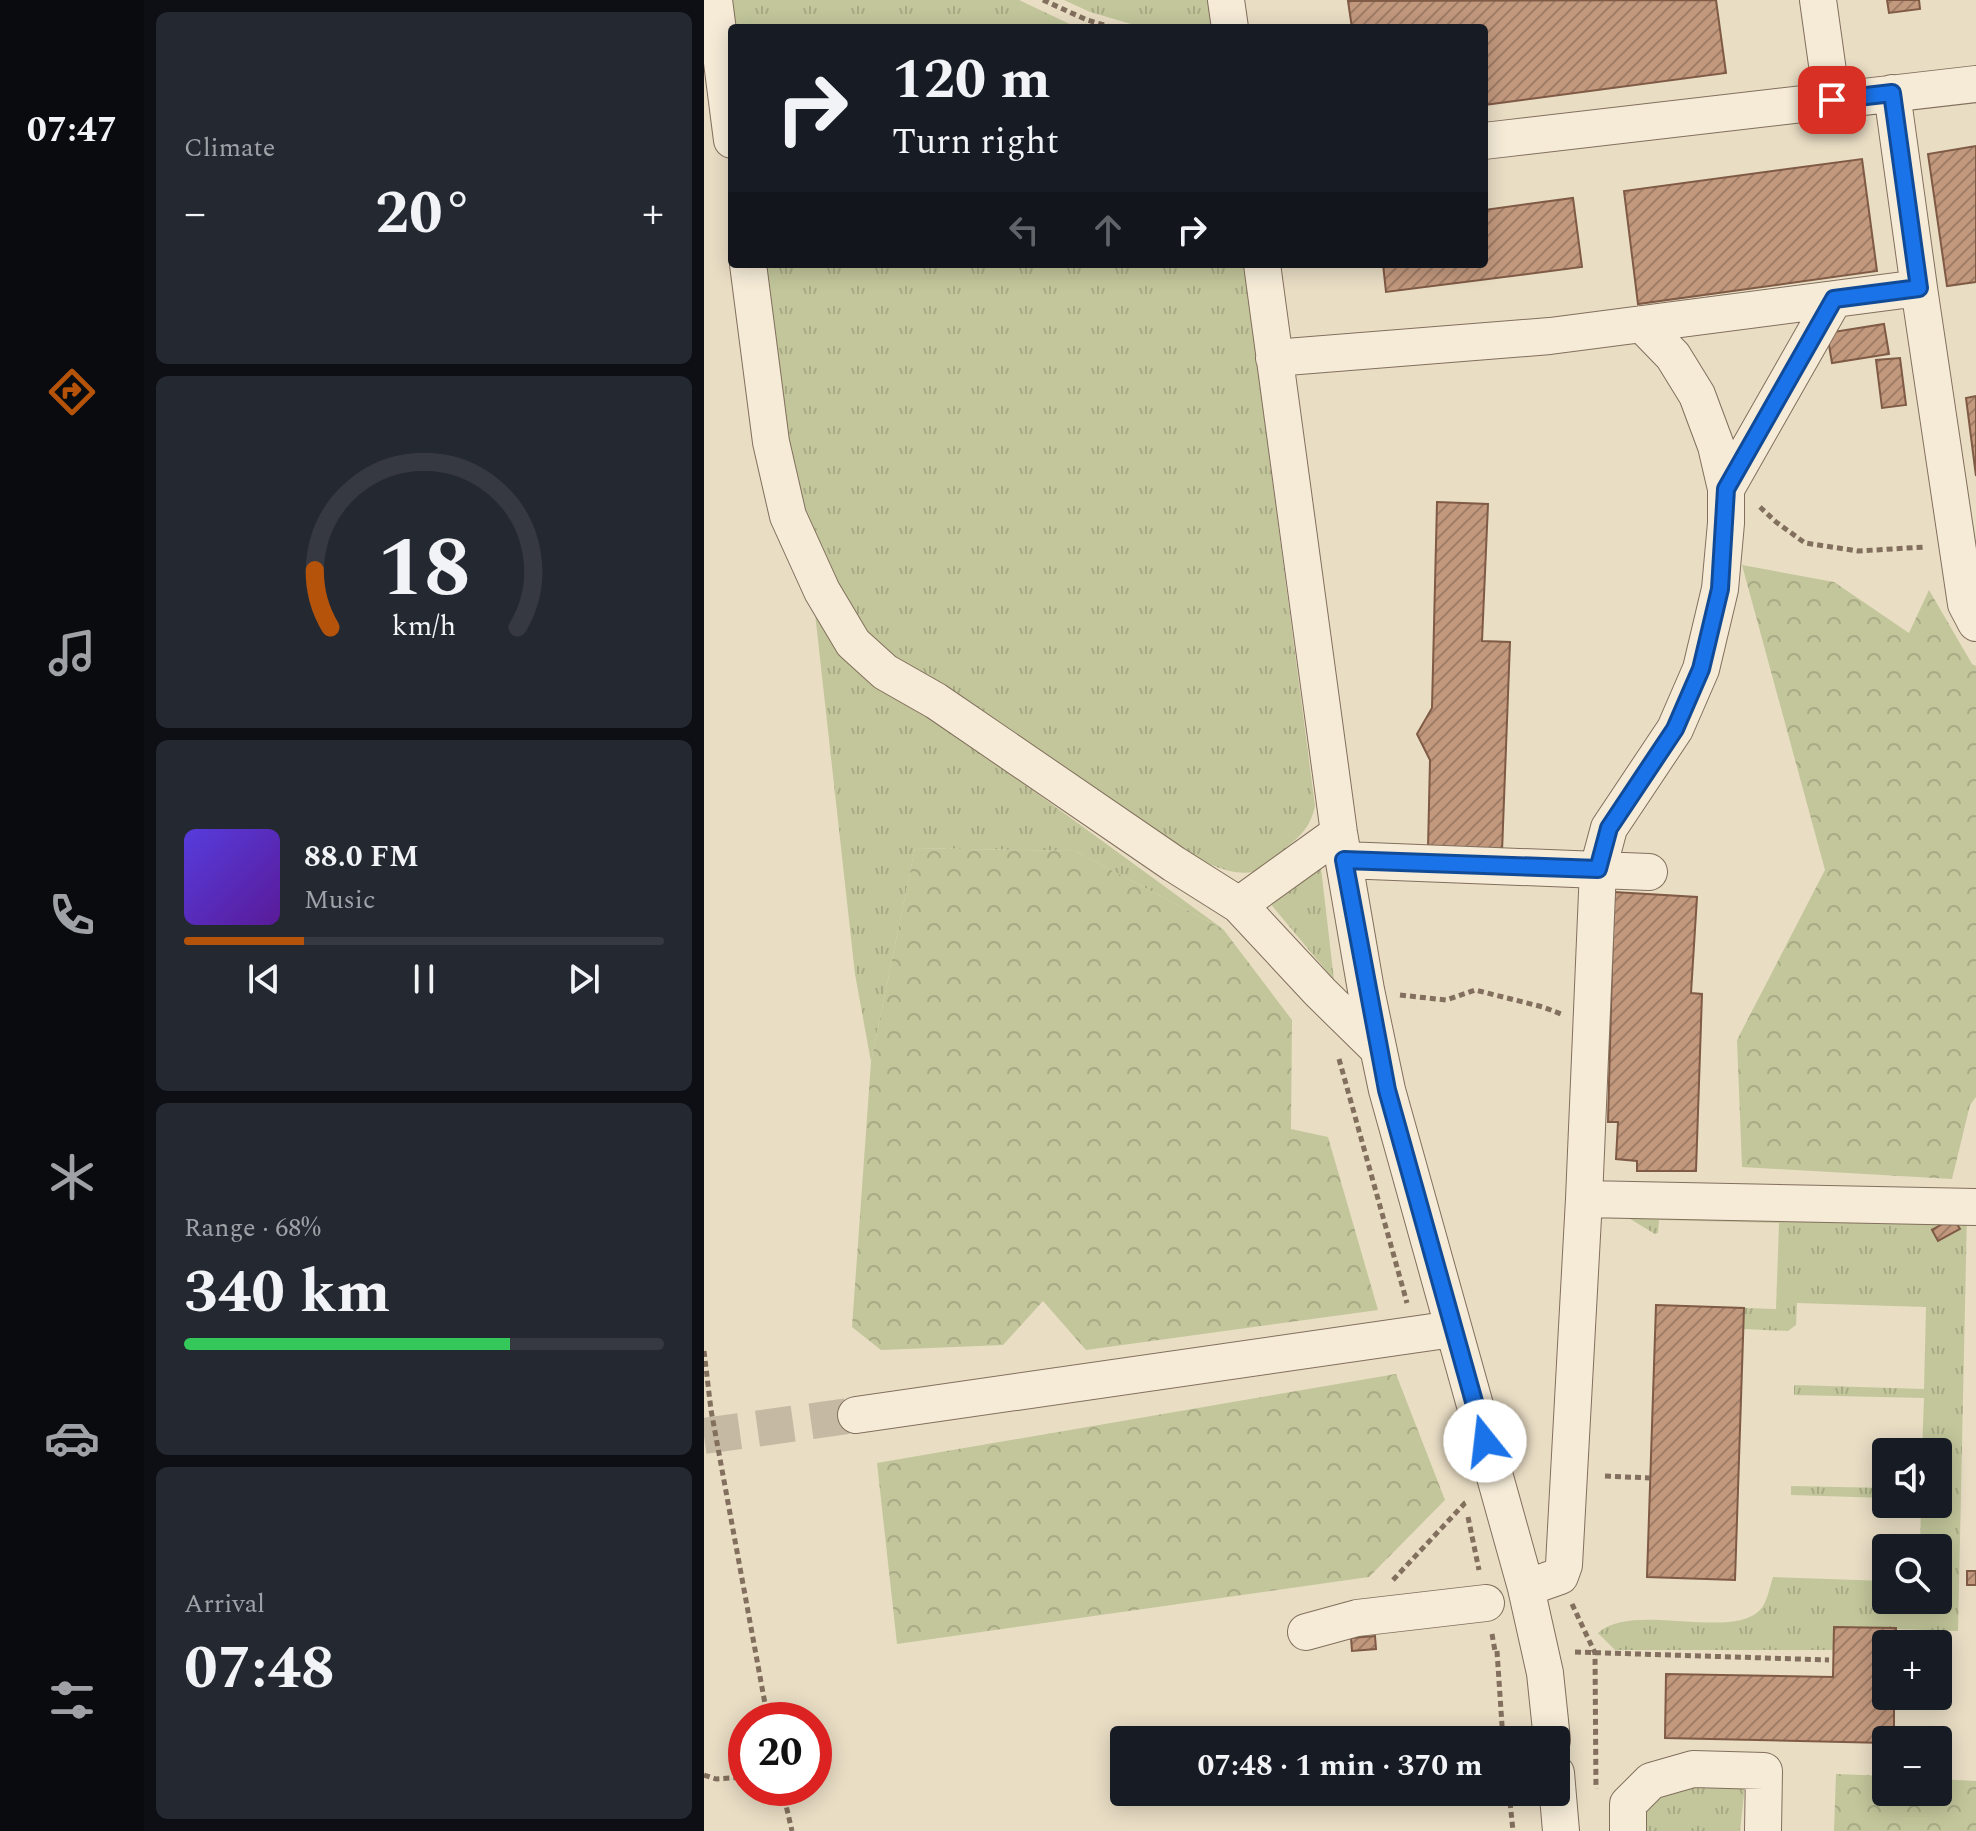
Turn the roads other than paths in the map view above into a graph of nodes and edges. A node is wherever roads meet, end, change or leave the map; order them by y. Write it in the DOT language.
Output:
graph roads {
  1 [pos="714,0"];
  2 [pos="1226,0"];
  3 [pos="1818,0"];
  4 [pos="1229,24"];
  5 [pos="1976,84"];
  6 [pos="1892,93"];
  7 [pos="1832,100"];
  8 [pos="728,109"];
  9 [pos="1488,141"];
  10 [pos="749,268"];
  11 [pos="1263,268"];
  12 [pos="1919,288"];
  13 [pos="1834,299"];
  14 [pos="1642,324"];
  15 [pos="1274,358"];
  16 [pos="1726,489"];
  17 [pos="1976,623"];
  18 [pos="1341,846"];
  19 [pos="1598,869"];
  20 [pos="1649,872"];
  21 [pos="1239,905"];
  22 [pos="1378,1049"];
  23 [pos="1584,1199"];
  24 [pos="1976,1207"];
  25 [pos="1453,1329"];
  26 [pos="856,1415"];
  27 [pos="1526,1588"];
  28 [pos="1486,1603"];
  29 [pos="1306,1632"];
  30 [pos="1550,1726"];
  31 [pos="1559,1806"];
  32 [pos="1561,1831"];
  33 [pos="1628,1831"];
  34 [pos="1763,1831"];
  1 -- 8 [label="lane"];
  2 -- 4 [label="lane"];
  3 -- 7 [label="lane"];
  5 -- 6 [label="lane"];
  6 -- 7 [label="lane"];
  6 -- 12 [label="lane"];
  7 -- 9 [label="lane"];
  10 -- 21 [label="lane"];
  11 -- 15 [label="lane"];
  12 -- 13 [label="lane"];
  12 -- 17 [label="lane"];
  13 -- 14 [label="lane"];
  13 -- 16 [label="lane"];
  14 -- 15 [label="lane"];
  14 -- 16 [label="lane"];
  15 -- 18 [label="lane"];
  16 -- 19 [label="lane"];
  18 -- 19 [label="lane"];
  18 -- 21 [label="lane"];
  18 -- 22 [label="lane"];
  19 -- 20 [label="lane"];
  19 -- 23 [label="lane"];
  21 -- 22 [label="lane"];
  22 -- 25 [label="lane"];
  23 -- 24 [label="lane"];
  23 -- 27 [label="lane"];
  25 -- 26 [label="lane"];
  25 -- 27 [label="lane"];
  27 -- 30 [label="lane"];
  28 -- 29 [label="lane"];
  31 -- 32 [label="lane"];
  33 -- 34 [label="lane"];
}
